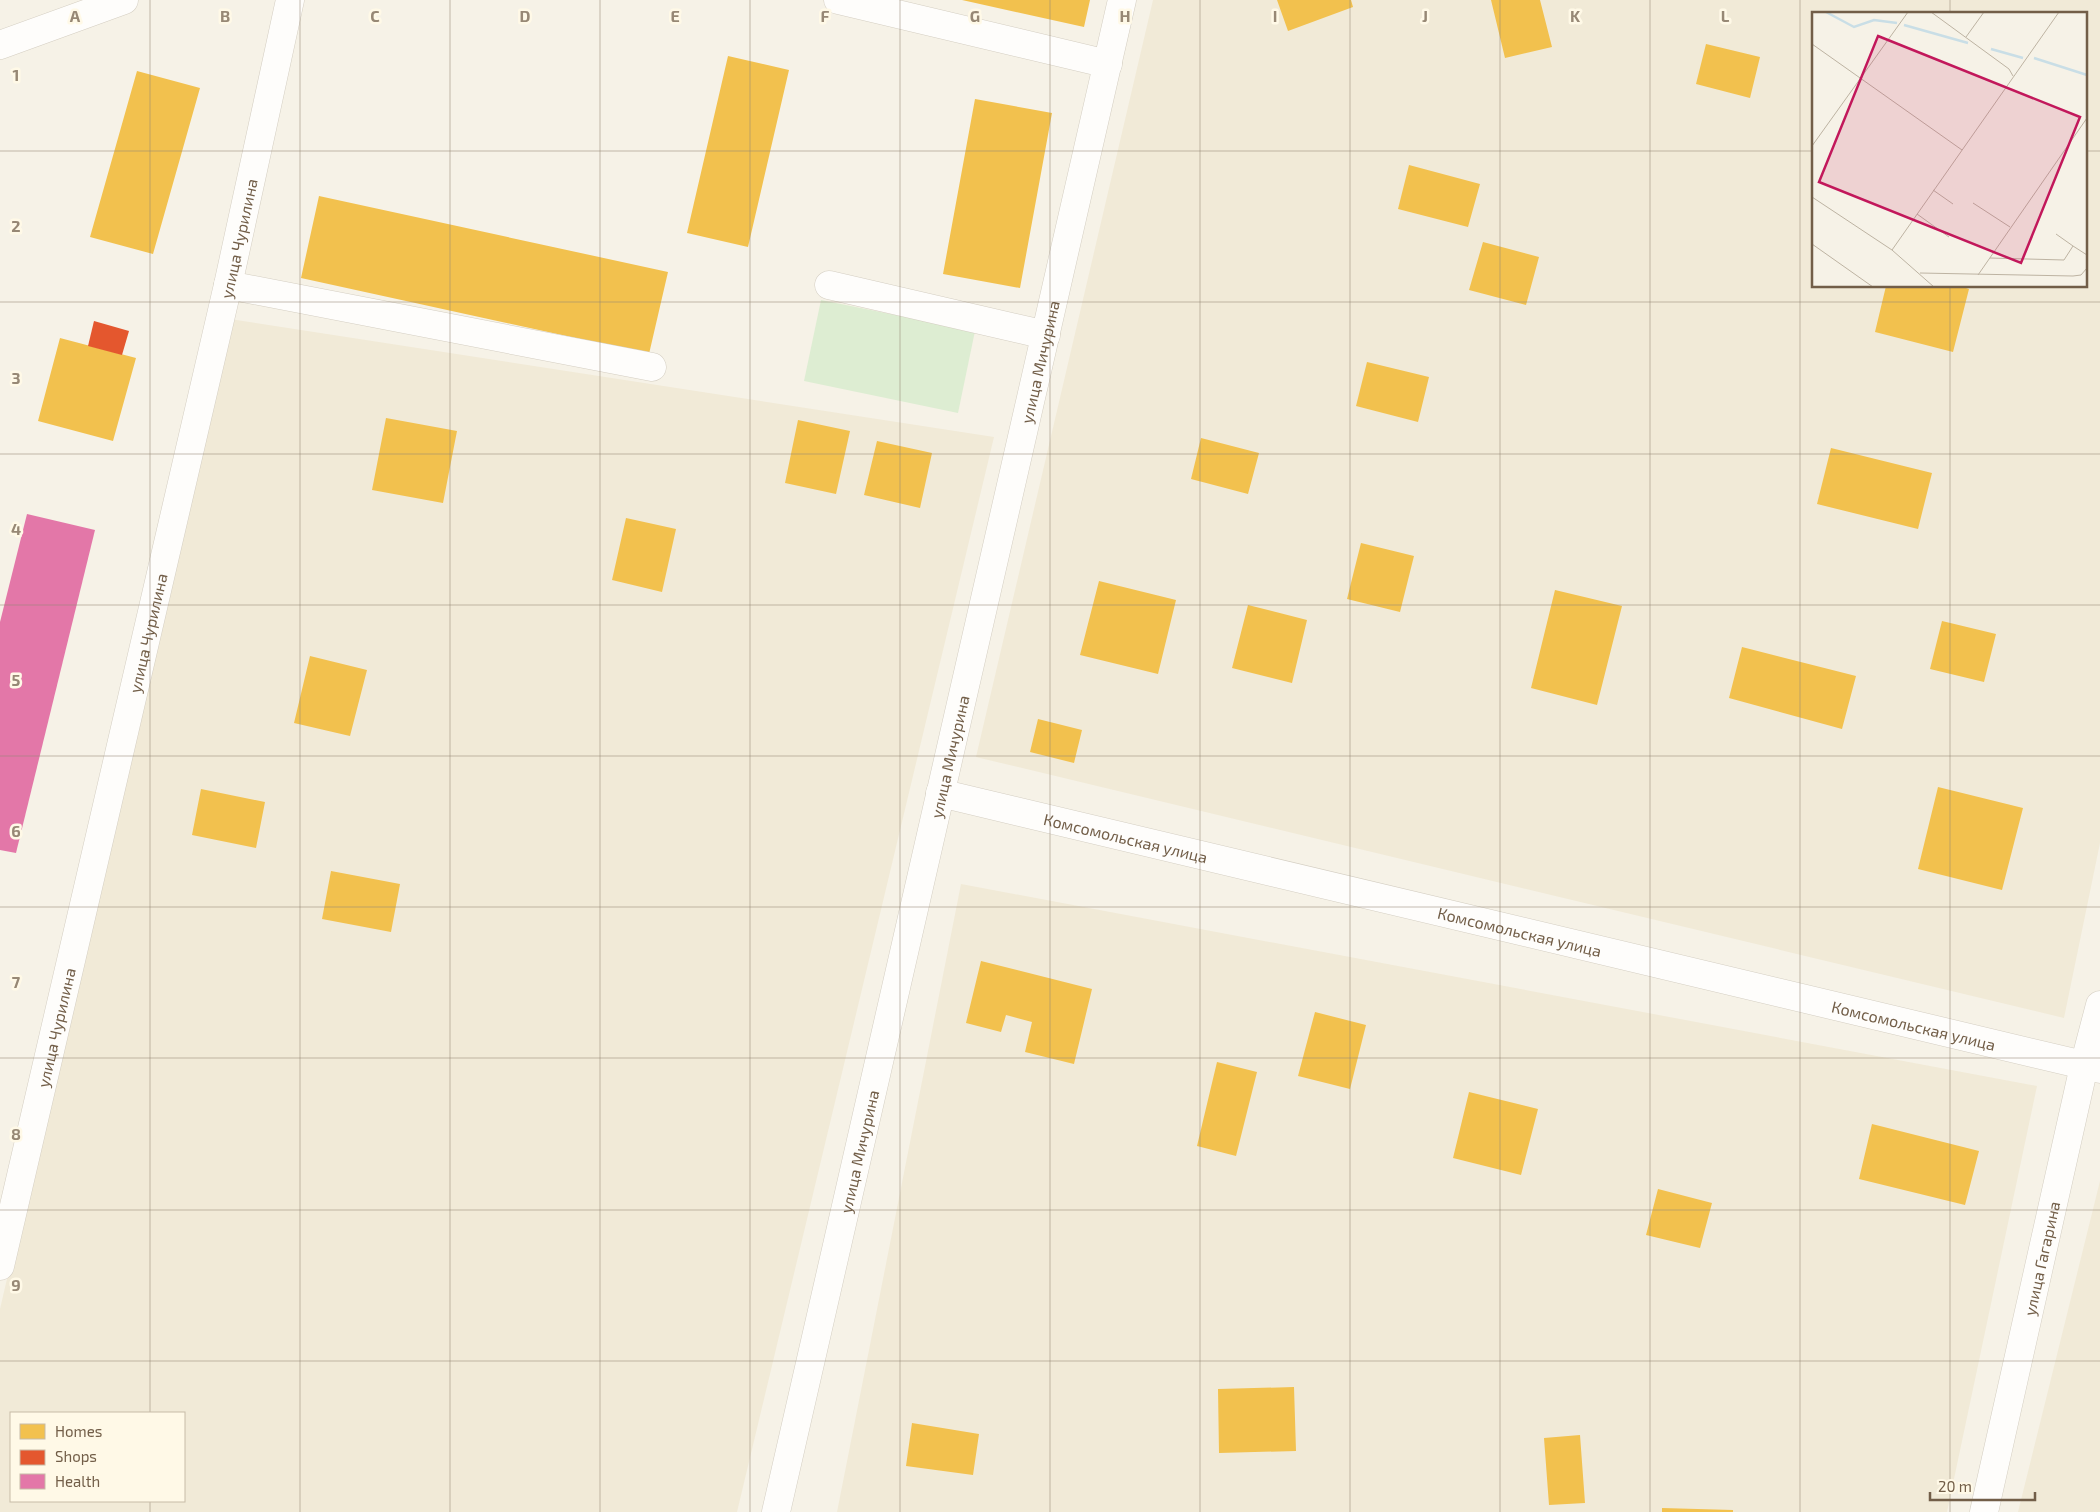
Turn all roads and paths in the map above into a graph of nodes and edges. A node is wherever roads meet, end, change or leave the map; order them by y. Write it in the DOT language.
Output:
graph roads {
  1 [pos="124,0"];
  2 [pos="290,0"];
  3 [pos="838,0"];
  4 [pos="1122,0"];
  5 [pos="0,45"];
  6 [pos="1108,64"];
  7 [pos="228,285"];
  8 [pos="828,285"];
  9 [pos="1046,334"];
  10 [pos="652,367"];
  11 [pos="940,793"];
  12 [pos="2100,1005"];
  13 [pos="2092,1068"];
  14 [pos="0,1266"];
  15 [pos="776,1512"];
  16 [pos="1984,1512"];
  1 -- 5 [label="street"];
  2 -- 7 [label="street, улица Чурилина"];
  3 -- 6 [label="street"];
  4 -- 6 [label="street, улица Мичурина"];
  6 -- 9 [label="street, улица Мичурина"];
  7 -- 10 [label="street"];
  7 -- 14 [label="street, улица Чурилина"];
  8 -- 9 [label="street"];
  9 -- 11 [label="street, улица Мичурина"];
  11 -- 13 [label="street, Комсомольская улица"];
  11 -- 15 [label="street, улица Мичурина"];
  12 -- 13 [label="street, улица Гагарина"];
  13 -- 16 [label="street, улица Гагарина"];
}
